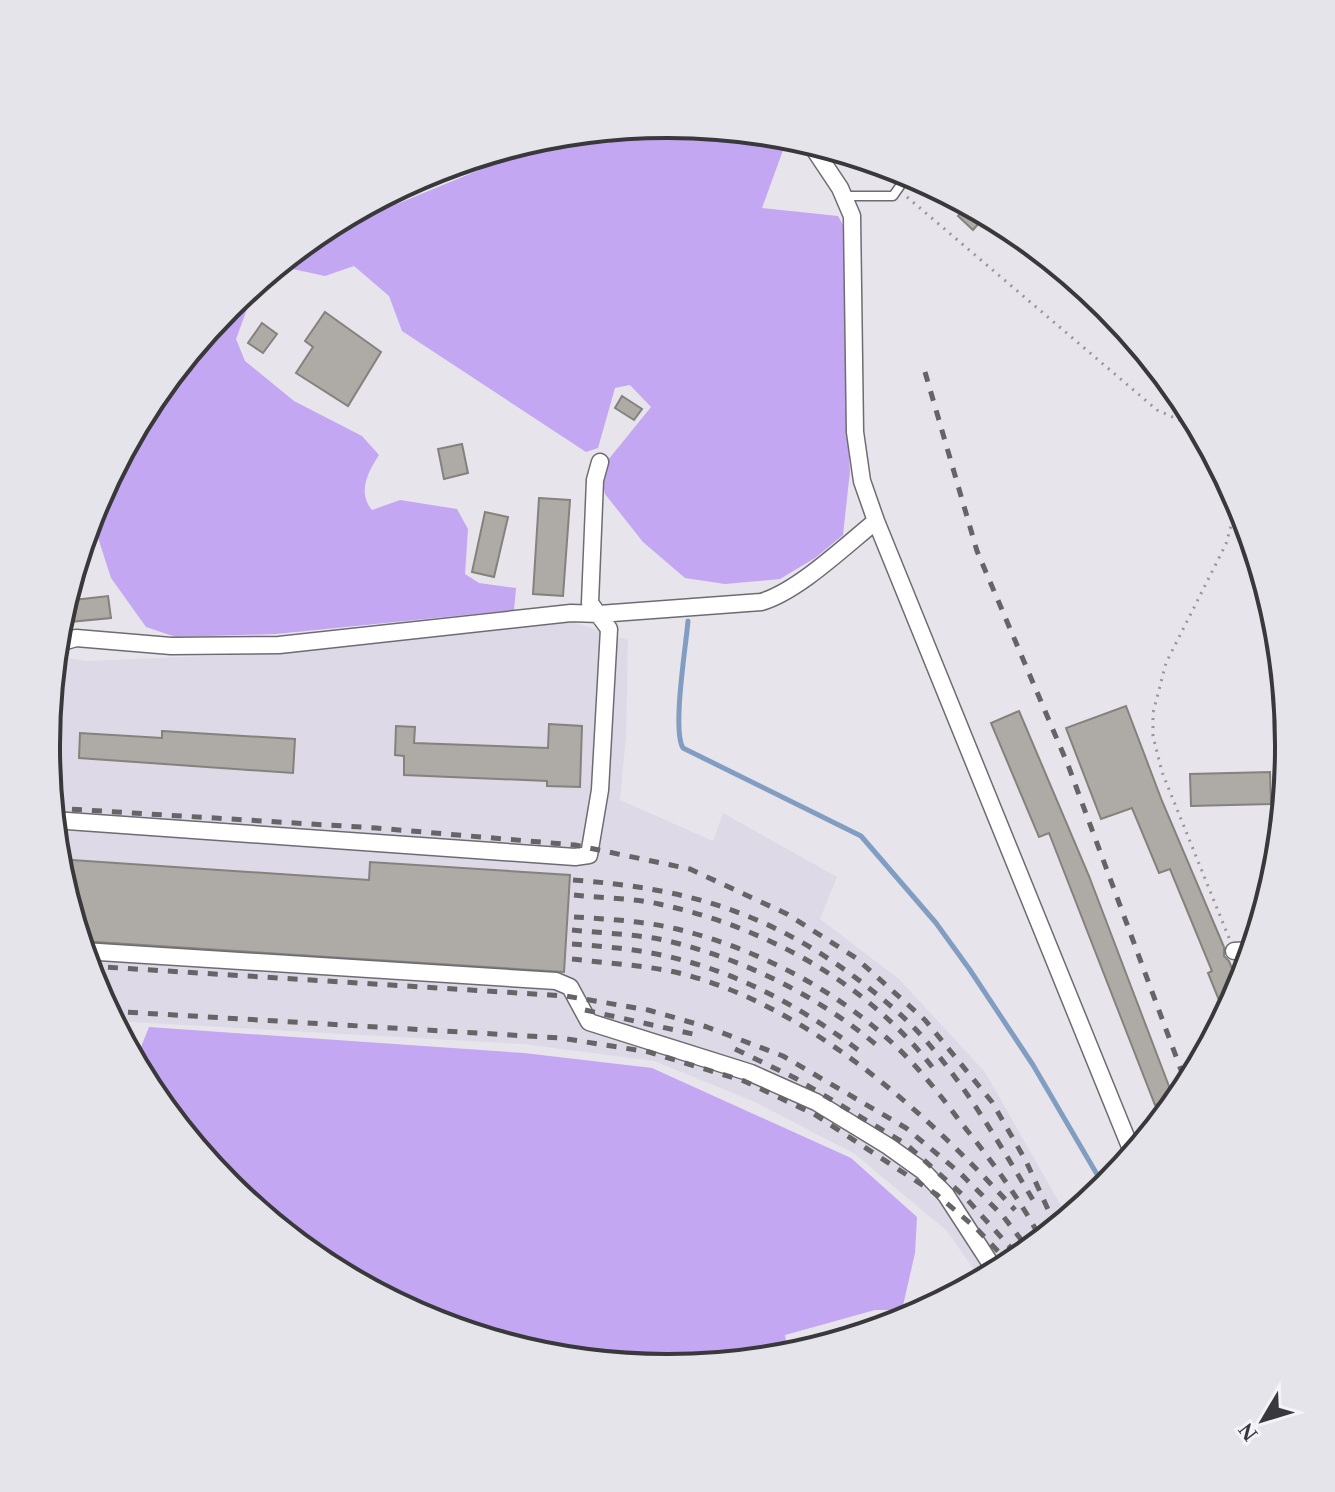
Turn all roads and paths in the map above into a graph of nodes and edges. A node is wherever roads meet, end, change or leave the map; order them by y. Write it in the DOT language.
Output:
graph roads {
  1 [pos="819,158"];
  2 [pos="898,184"];
  3 [pos="897,190"];
  4 [pos="844,196"];
  5 [pos="1181,421"];
  6 [pos="600,462"];
  7 [pos="876,521"];
  8 [pos="1232,522"];
  9 [pos="599,614"];
  10 [pos="70,640"];
  11 [pos="65,821"];
  12 [pos="1234,951"];
  13 [pos="1239,951"];
  14 [pos="96,952"];
  15 [pos="1237,958"];
  16 [pos="1128,1142"];
  17 [pos="989,1261"];
  1 -- 4 [label="street"];
  2 -- 3 [label="lane"];
  3 -- 4 [label="lane"];
  3 -- 5 [label="path"];
  4 -- 7 [label="street"];
  6 -- 9 [label="street"];
  7 -- 9 [label="street"];
  7 -- 16 [label="street"];
  8 -- 12 [label="path"];
  9 -- 10 [label="street"];
  9 -- 11 [label="street"];
  12 -- 13 [label="street"];
  12 -- 15 [label="path"];
  14 -- 17 [label="street"];
}
